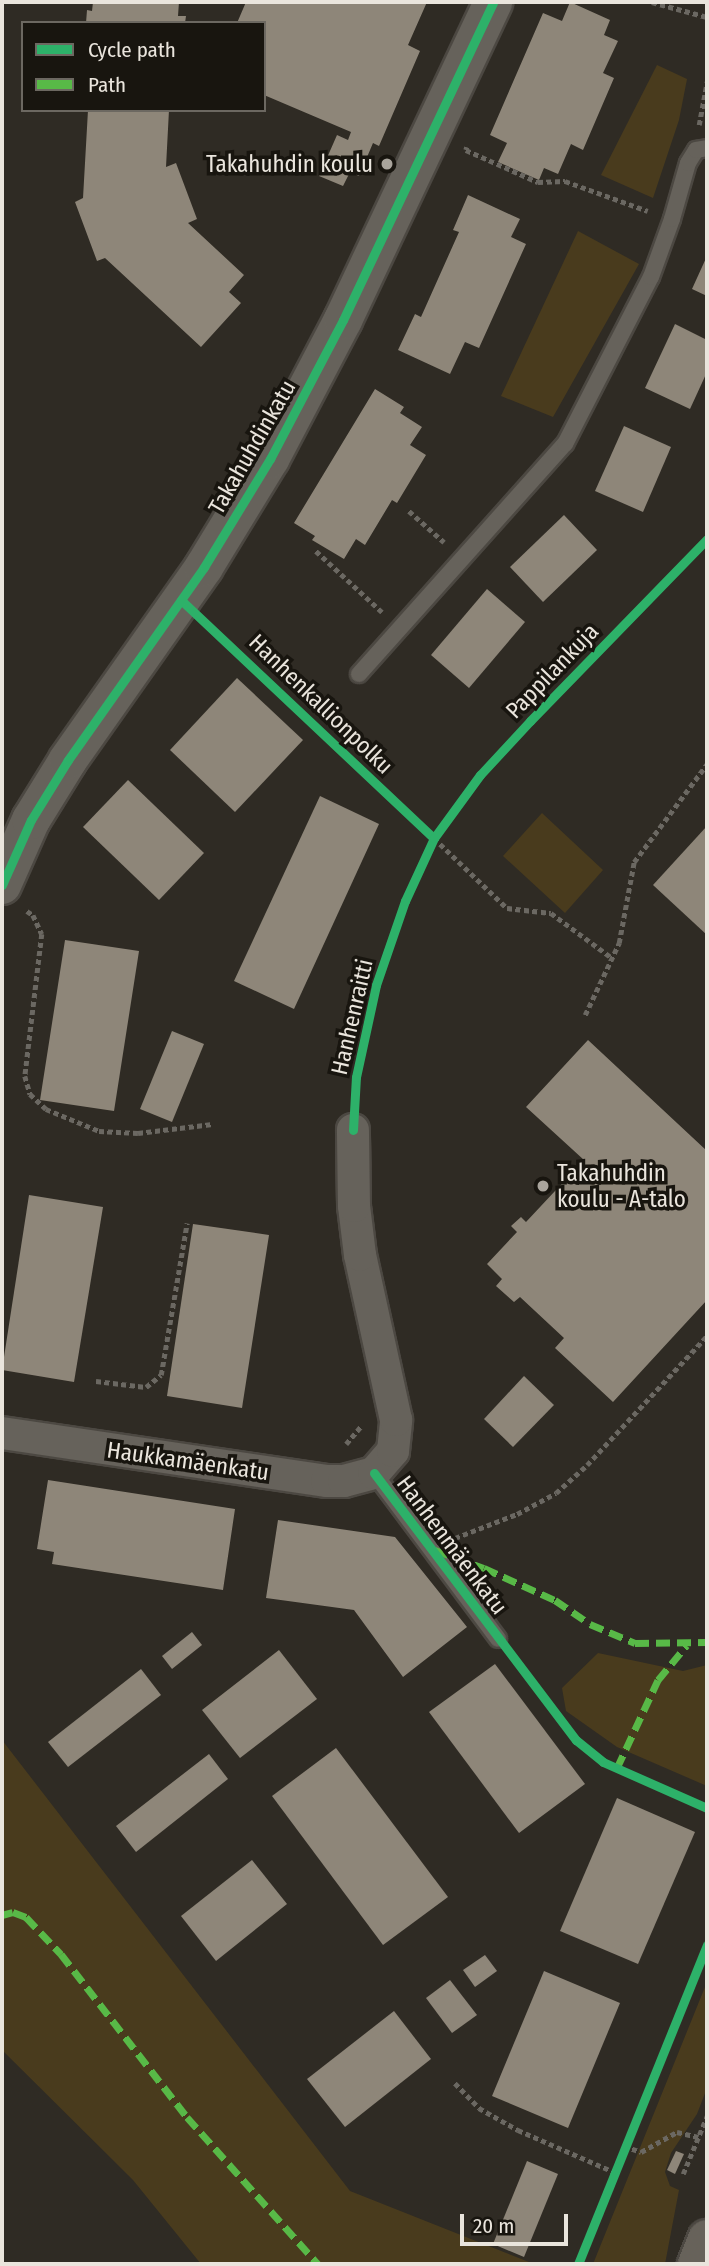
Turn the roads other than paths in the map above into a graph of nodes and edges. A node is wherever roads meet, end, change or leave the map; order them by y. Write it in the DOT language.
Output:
graph roads {
  1 [pos="493,2"];
  2 [pos="702,149"];
  3 [pos="359,674"];
  4 [pos="12,897"];
  5 [pos="353,1130"];
  6 [pos="2,1433"];
  7 [pos="374,1473"];
  8 [pos="498,1639"];
  9 [pos="707,2239"];
  10 [pos="697,2264"];
  1 -- 4 [label="street, Takahuhdinkatu"];
  2 -- 3 [label="lane"];
  5 -- 7 [label="street, Hanhenmäenkatu"];
  6 -- 7 [label="street, Haukkamäenkatu"];
  7 -- 8 [label="lane, Hanhenmäenkatu"];
  9 -- 10 [label="main road"];
}
